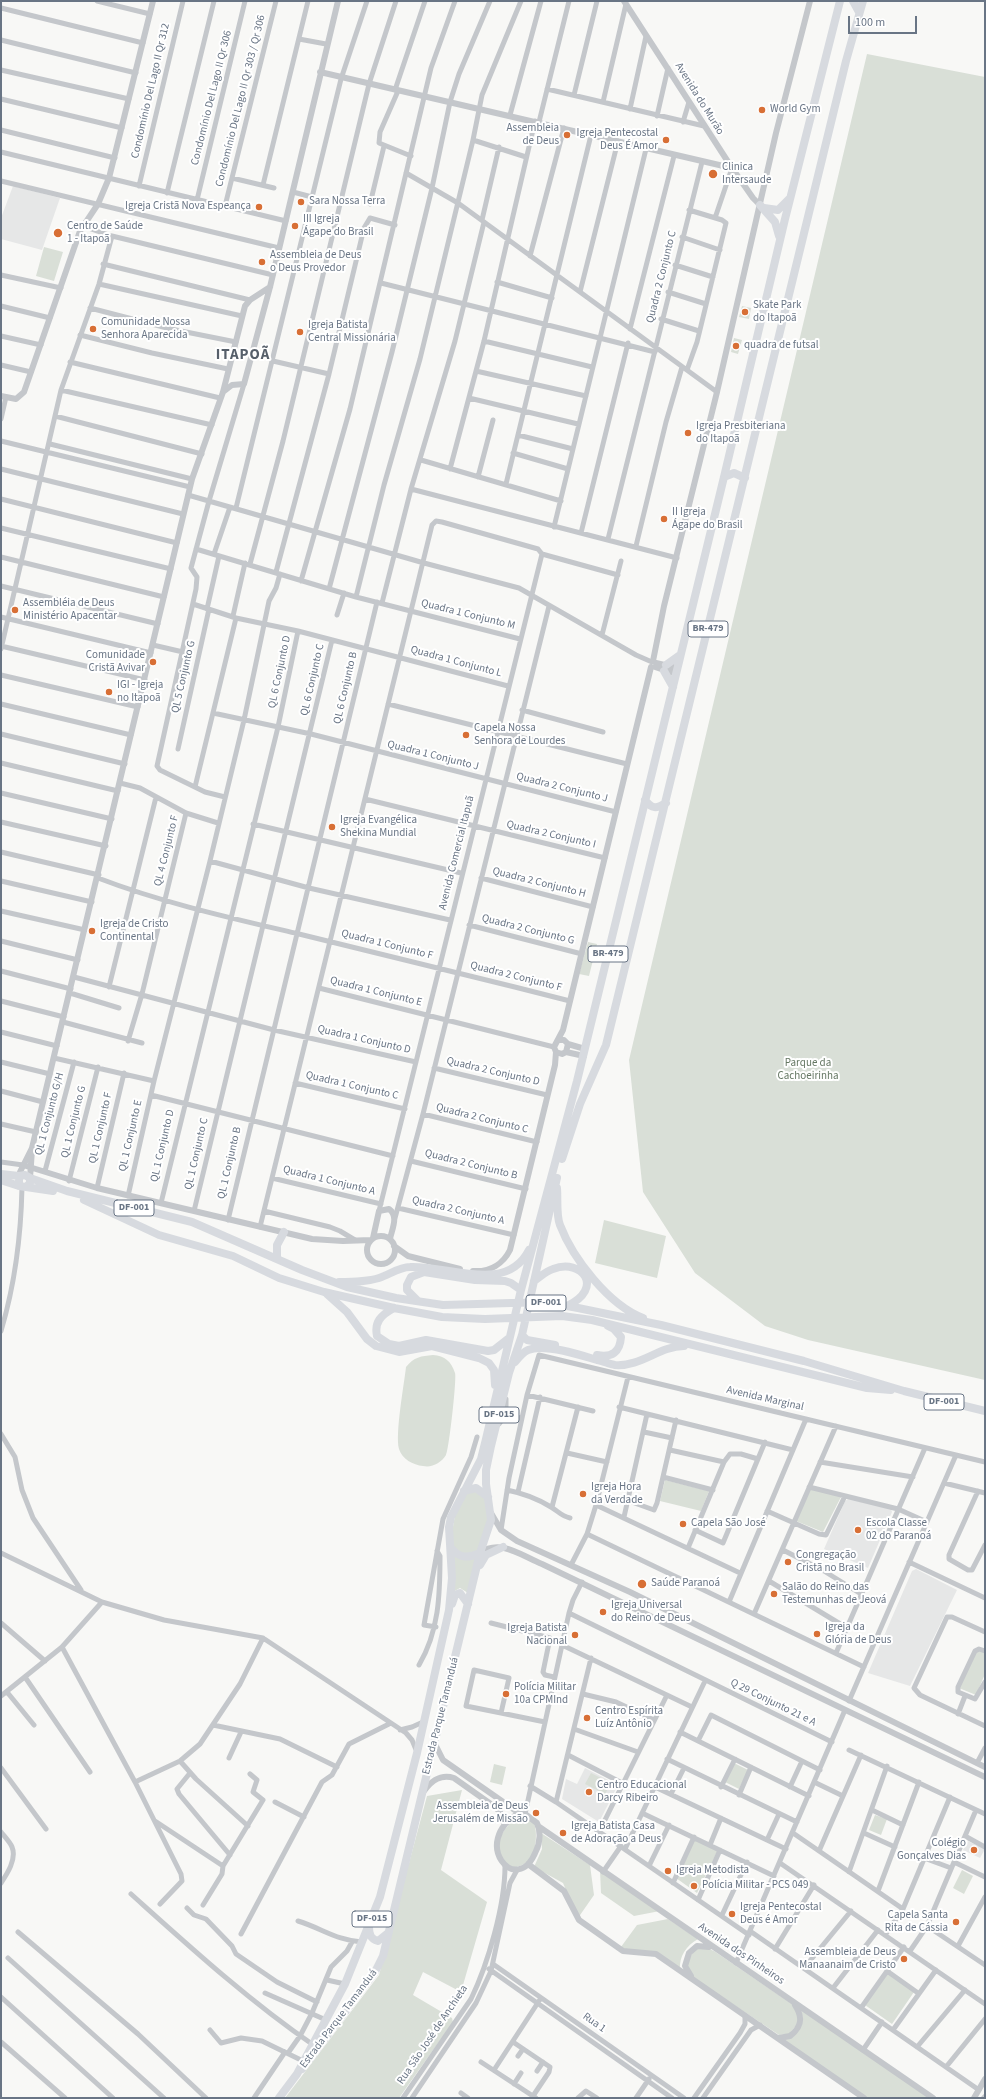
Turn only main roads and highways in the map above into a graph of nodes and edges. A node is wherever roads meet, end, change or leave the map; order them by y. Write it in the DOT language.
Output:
graph roads {
  1 [pos="841,1"];
  2 [pos="853,1"];
  3 [pos="863,1"];
  4 [pos="859,12"];
  5 [pos="791,197"];
  6 [pos="780,240"];
  7 [pos="724,477"];
  8 [pos="745,478"];
  9 [pos="680,654"];
  10 [pos="672,687"];
  11 [pos="645,800"];
  12 [pos="666,803"];
  13 [pos="1,1174"];
  14 [pos="20,1176"];
  15 [pos="30,1178"];
  16 [pos="557,1178"];
  17 [pos="1,1180"];
  18 [pos="23,1187"];
  19 [pos="71,1192"];
  20 [pos="284,1232"];
  21 [pos="536,1235"];
  22 [pos="276,1258"];
  23 [pos="534,1281"];
  24 [pos="333,1282"];
  25 [pos="324,1292"];
  26 [pos="520,1293"];
  27 [pos="419,1301"];
  28 [pos="567,1306"];
  29 [pos="394,1308"];
  30 [pos="592,1320"];
  31 [pos="661,1325"];
  32 [pos="522,1333"];
  33 [pos="509,1337"];
  34 [pos="699,1346"];
  35 [pos="512,1365"];
  36 [pos="904,1391"];
  37 [pos="494,1408"];
  38 [pos="985,1411"];
  39 [pos="464,1485"];
  40 [pos="488,1497"];
  41 [pos="504,1547"];
  42 [pos="451,1548"];
  43 [pos="480,1553"];
  44 [pos="468,1603"];
  45 [pos="449,1610"];
  46 [pos="369,1926"];
  47 [pos="388,1932"];
  48 [pos="297,2074"];
  49 [pos="280,2098"];
  1 -- 5 [label="main road, BR-479"];
  2 -- 4 [label="main road"];
  3 -- 4 [label="main road, BR-479"];
  4 -- 8 [label="main road, BR-479"];
  5 -- 6 [label="main road, BR-479"];
  5 -- 6 [label="main road"];
  6 -- 7 [label="main road, BR-479"];
  7 -- 8 [label="main road"];
  7 -- 9 [label="main road, BR-479"];
  8 -- 12 [label="main road, BR-479"];
  9 -- 10 [label="main road, BR-479"];
  9 -- 10 [label="main road"];
  10 -- 11 [label="main road, BR-479"];
  11 -- 12 [label="main road"];
  11 -- 21 [label="main road, BR-479"];
  12 -- 16 [label="main road, BR-479"];
  13 -- 14 [label="main road, DF-001"];
  14 -- 15 [label="main road, DF-001"];
  14 -- 18 [label="main road"];
  15 -- 18 [label="main road"];
  15 -- 19 [label="main road, DF-001"];
  16 -- 23 [label="main road, BR-479"];
  16 -- 31 [label="main road"];
  17 -- 18 [label="main road, DF-001"];
  18 -- 19 [label="main road, DF-001"];
  19 -- 22 [label="main road, DF-001"];
  19 -- 25 [label="main road"];
  20 -- 22 [label="main road"];
  21 -- 24 [label="main road"];
  21 -- 26 [label="main road, Estrada Parque Tamanduá / BR-479"];
  22 -- 24 [label="main road, DF-001"];
  23 -- 28 [label="main road"];
  23 -- 32 [label="main road, Estrada Parque Tamanduá / BR-479"];
  24 -- 27 [label="main road, DF-001"];
  25 -- 29 [label="main road"];
  25 -- 37 [label="main road"];
  26 -- 27 [label="main road"];
  26 -- 33 [label="main road, Estrada Parque Tamanduá"];
  27 -- 28 [label="main road, DF-001"];
  28 -- 31 [label="main road, DF-001"];
  29 -- 30 [label="main road, DF-001"];
  29 -- 33 [label="main road"];
  30 -- 32 [label="main road"];
  30 -- 34 [label="main road, DF-001"];
  31 -- 36 [label="main road, DF-001"];
  32 -- 35 [label="main road, Estrada Parque Tamanduá / DF-015"];
  33 -- 37 [label="main road, Estrada Parque Tamanduá / DF-015"];
  34 -- 35 [label="main road"];
  34 -- 36 [label="main road, DF-001"];
  35 -- 40 [label="main road, Estrada Parque Tamanduá / DF-015"];
  36 -- 38 [label="main road, DF-001"];
  37 -- 39 [label="main road, Estrada Parque Tamanduá / DF-015"];
  39 -- 40 [label="main road"];
  39 -- 42 [label="main road, Estrada Parque Tamanduá / DF-015"];
  40 -- 43 [label="main road, Estrada Parque Tamanduá / DF-015"];
  41 -- 44 [label="main road"];
  42 -- 43 [label="main road"];
  42 -- 45 [label="main road, Estrada Parque Tamanduá / DF-015"];
  43 -- 44 [label="main road, Estrada Parque Tamanduá / DF-015"];
  44 -- 45 [label="main road"];
  44 -- 47 [label="main road, Estrada Parque Tamanduá / DF-015"];
  45 -- 46 [label="main road, Estrada Parque Tamanduá / DF-015"];
  46 -- 47 [label="main road"];
  46 -- 48 [label="main road, Estrada Parque Tamanduá / DF-015"];
  47 -- 48 [label="main road, Estrada Parque Tamanduá / DF-015"];
  48 -- 49 [label="main road, Estrada Parque Tamanduá / DF-015"];
}
